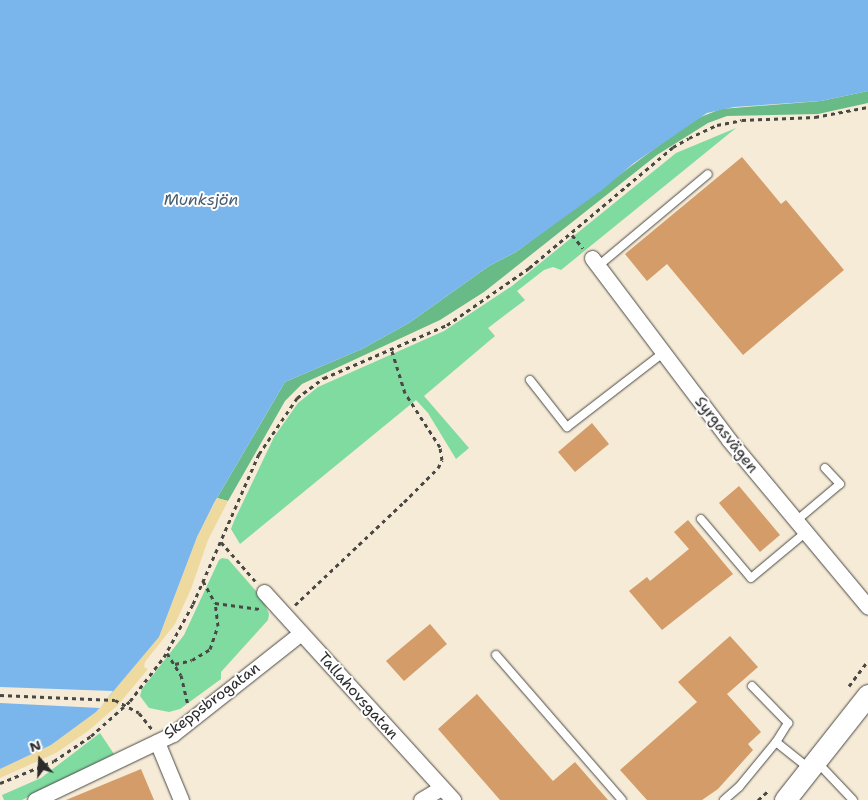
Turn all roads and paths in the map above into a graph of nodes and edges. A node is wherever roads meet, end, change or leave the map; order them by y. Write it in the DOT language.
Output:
graph roads {
  1 [pos="868,107"];
  2 [pos="708,174"];
  3 [pos="595,262"];
  4 [pos="391,348"];
  5 [pos="663,353"];
  6 [pos="530,380"];
  7 [pos="825,468"];
  8 [pos="701,519"];
  9 [pos="801,527"];
  10 [pos="221,542"];
  11 [pos="203,581"];
  12 [pos="264,592"];
  13 [pos="215,603"];
  14 [pos="868,607"];
  15 [pos="282,611"];
  16 [pos="301,633"];
  17 [pos="166,653"];
  18 [pos="496,655"];
  19 [pos="175,664"];
  20 [pos="752,686"];
  21 [pos="868,694"];
  22 [pos="0,695"];
  23 [pos="126,704"];
  24 [pos="191,720"];
  25 [pos="157,742"];
  26 [pos="776,742"];
  27 [pos="814,766"];
  28 [pos="0,783"];
  29 [pos="441,788"];
  30 [pos="35,800"];
  31 [pos="181,800"];
  32 [pos="421,800"];
  33 [pos="453,800"];
  34 [pos="622,800"];
  35 [pos="724,800"];
  36 [pos="784,800"];
  37 [pos="853,800"];
  1 -- 4 [label="path"];
  2 -- 3 [label="lane"];
  3 -- 5 [label="street, Syrgasvägen"];
  4 -- 10 [label="path"];
  4 -- 15 [label="path"];
  5 -- 6 [label="lane"];
  5 -- 9 [label="street, Syrgasvägen"];
  7 -- 9 [label="lane"];
  8 -- 9 [label="lane"];
  9 -- 14 [label="street, Syrgasvägen"];
  10 -- 11 [label="path"];
  10 -- 12 [label="path"];
  11 -- 13 [label="path"];
  11 -- 17 [label="path"];
  12 -- 15 [label="street, Tallahovsgatan"];
  13 -- 15 [label="path"];
  13 -- 19 [label="path"];
  15 -- 16 [label="street, Tallahovsgatan"];
  16 -- 24 [label="street, Skeppsbrogatan"];
  16 -- 29 [label="street, Tallahovsgatan"];
  17 -- 19 [label="path"];
  17 -- 23 [label="path"];
  18 -- 34 [label="lane"];
  19 -- 24 [label="path"];
  20 -- 26 [label="lane"];
  21 -- 27 [label="main road"];
  22 -- 23 [label="path"];
  23 -- 25 [label="path"];
  23 -- 28 [label="path"];
  24 -- 25 [label="street, Skeppsbrogatan"];
  25 -- 30 [label="street, Skeppsbrogatan"];
  25 -- 31 [label="street"];
  26 -- 27 [label="lane"];
  26 -- 35 [label="lane"];
  27 -- 36 [label="main road"];
  27 -- 37 [label="lane"];
  29 -- 32 [label="street"];
  29 -- 33 [label="street, Tallahovsgatan"];
}
